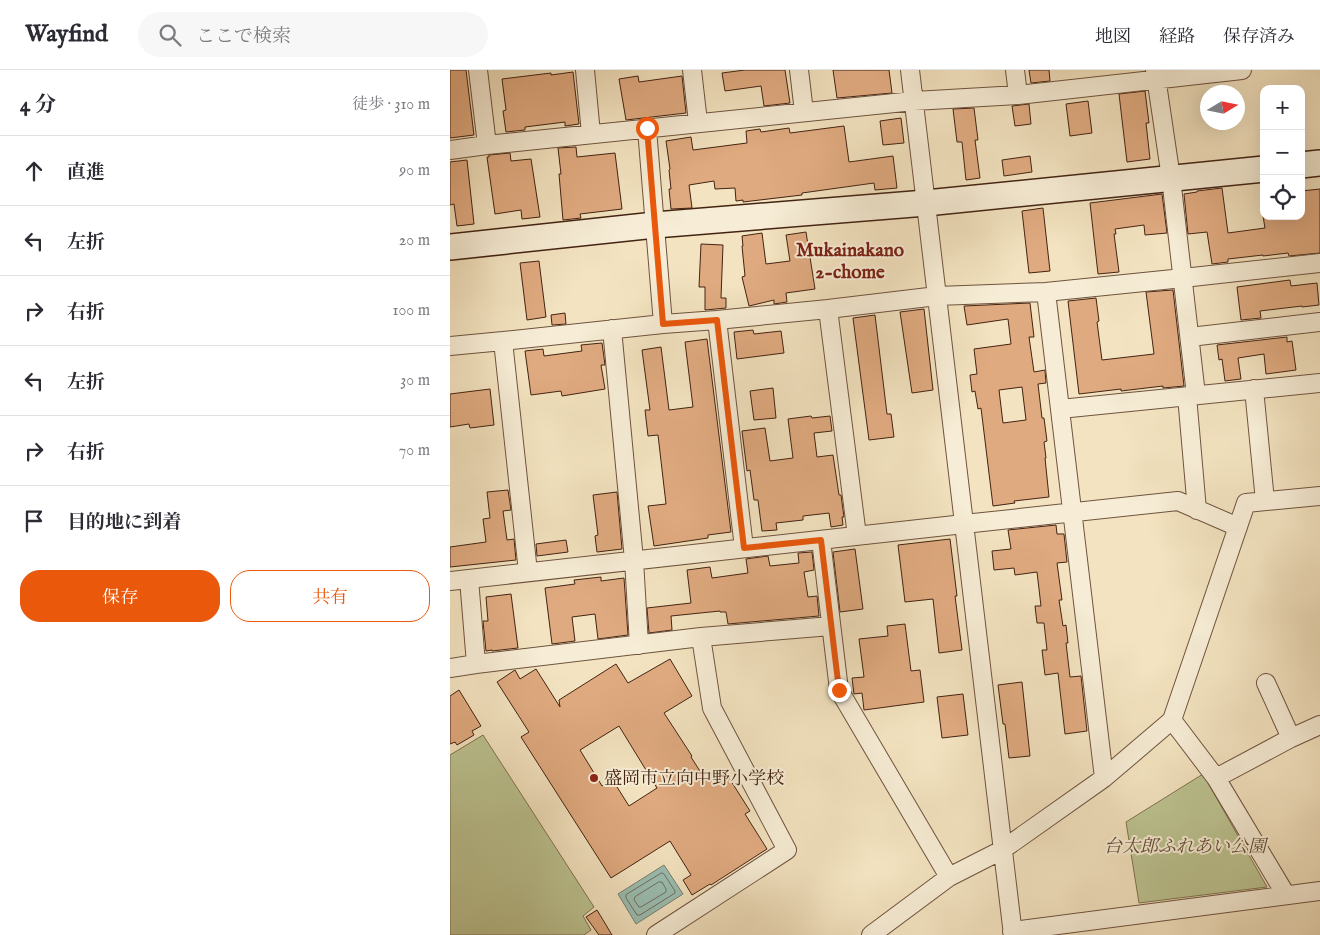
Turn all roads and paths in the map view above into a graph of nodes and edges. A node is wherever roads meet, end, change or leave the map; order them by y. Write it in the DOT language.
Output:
graph roads {
  1 [pos="478,70"];
  2 [pos="585,70"];
  3 [pos="692,70"];
  4 [pos="799,70"];
  5 [pos="910,70"];
  6 [pos="1015,70"];
  7 [pos="1242,70"];
  8 [pos="1156,75"];
  9 [pos="1018,96"];
  10 [pos="914,101"];
  11 [pos="804,112"];
  12 [pos="698,122"];
  13 [pos="647,128"];
  14 [pos="592,134"];
  15 [pos="486,145"];
  16 [pos="450,150"];
  17 [pos="1320,163"];
  18 [pos="1305,165"];
  19 [pos="1260,169"];
  20 [pos="1171,178"];
  21 [pos="926,203"];
  22 [pos="655,225"];
  23 [pos="450,247"];
  24 [pos="1320,263"];
  25 [pos="1183,278"];
  26 [pos="1046,292"];
  27 [pos="937,296"];
  28 [pos="828,309"];
  29 [pos="717,320"];
  30 [pos="1320,322"];
  31 [pos="663,324"];
  32 [pos="612,329"];
  33 [pos="1190,337"];
  34 [pos="503,341"];
  35 [pos="450,346"];
  36 [pos="1320,382"];
  37 [pos="1254,389"];
  38 [pos="1192,396"];
  39 [pos="1060,409"];
  40 [pos="1320,496"];
  41 [pos="1265,501"];
  42 [pos="1197,510"];
  43 [pos="1072,512"];
  44 [pos="964,524"];
  45 [pos="1238,527"];
  46 [pos="857,536"];
  47 [pos="821,540"];
  48 [pos="744,548"];
  49 [pos="634,560"];
  50 [pos="528,572"];
  51 [pos="468,579"];
  52 [pos="450,581"];
  53 [pos="832,626"];
  54 [pos="701,637"];
  55 [pos="639,645"];
  56 [pos="476,664"];
  57 [pos="450,668"];
  58 [pos="1266,683"];
  59 [pos="1172,720"];
  60 [pos="1320,725"];
  61 [pos="1291,738"];
  62 [pos="1104,778"];
  63 [pos="1216,778"];
  64 [pos="1002,850"];
  65 [pos="949,877"];
  66 [pos="1320,891"];
  67 [pos="1286,895"];
  68 [pos="1012,933"];
  69 [pos="656,935"];
  70 [pos="871,935"];
  1 -- 15 [label="street"];
  2 -- 14 [label="street"];
  3 -- 12 [label="street"];
  4 -- 11 [label="street"];
  5 -- 10 [label="street"];
  6 -- 9 [label="street"];
  7 -- 8 [label="street"];
  8 -- 9 [label="street"];
  8 -- 20 [label="street"];
  9 -- 10 [label="street"];
  10 -- 11 [label="street"];
  10 -- 21 [label="street"];
  11 -- 12 [label="street"];
  12 -- 13 [label="street"];
  13 -- 14 [label="street"];
  13 -- 22 [label="street"];
  14 -- 15 [label="street"];
  15 -- 16 [label="street"];
  17 -- 18 [label="street"];
  19 -- 20 [label="street"];
  20 -- 21 [label="street"];
  20 -- 25 [label="street"];
  21 -- 22 [label="street"];
  21 -- 27 [label="street"];
  22 -- 23 [label="street"];
  22 -- 31 [label="street"];
  24 -- 25 [label="street"];
  25 -- 26 [label="street"];
  25 -- 33 [label="street"];
  26 -- 27 [label="street"];
  26 -- 39 [label="street"];
  27 -- 28 [label="street"];
  27 -- 44 [label="street"];
  28 -- 29 [label="street"];
  28 -- 46 [label="street"];
  29 -- 31 [label="street"];
  29 -- 48 [label="street"];
  30 -- 33 [label="street"];
  31 -- 32 [label="street"];
  32 -- 34 [label="street"];
  32 -- 49 [label="street"];
  33 -- 38 [label="street"];
  34 -- 35 [label="street"];
  34 -- 50 [label="street"];
  36 -- 37 [label="street"];
  37 -- 38 [label="street"];
  37 -- 41 [label="street"];
  38 -- 39 [label="street"];
  38 -- 42 [label="street"];
  39 -- 43 [label="street"];
  40 -- 41 [label="street"];
  41 -- 45 [label="street"];
  42 -- 43 [label="street"];
  42 -- 45 [label="street"];
  43 -- 44 [label="street"];
  43 -- 62 [label="street"];
  44 -- 46 [label="street"];
  44 -- 64 [label="street"];
  45 -- 59 [label="street"];
  46 -- 47 [label="street"];
  47 -- 48 [label="street"];
  47 -- 53 [label="street"];
  48 -- 49 [label="street"];
  49 -- 50 [label="street"];
  49 -- 55 [label="street"];
  50 -- 51 [label="street"];
  51 -- 52 [label="street"];
  51 -- 56 [label="street"];
  53 -- 54 [label="street"];
  53 -- 65 [label="street"];
  54 -- 55 [label="street"];
  54 -- 69 [label="street"];
  55 -- 56 [label="street"];
  56 -- 57 [label="street"];
  58 -- 61 [label="street"];
  59 -- 62 [label="street"];
  59 -- 63 [label="street"];
  60 -- 61 [label="street"];
  61 -- 63 [label="street"];
  62 -- 64 [label="street"];
  63 -- 67 [label="street"];
  64 -- 65 [label="street"];
  64 -- 68 [label="street"];
  65 -- 70 [label="street"];
  66 -- 67 [label="street"];
  67 -- 68 [label="street"];
}
